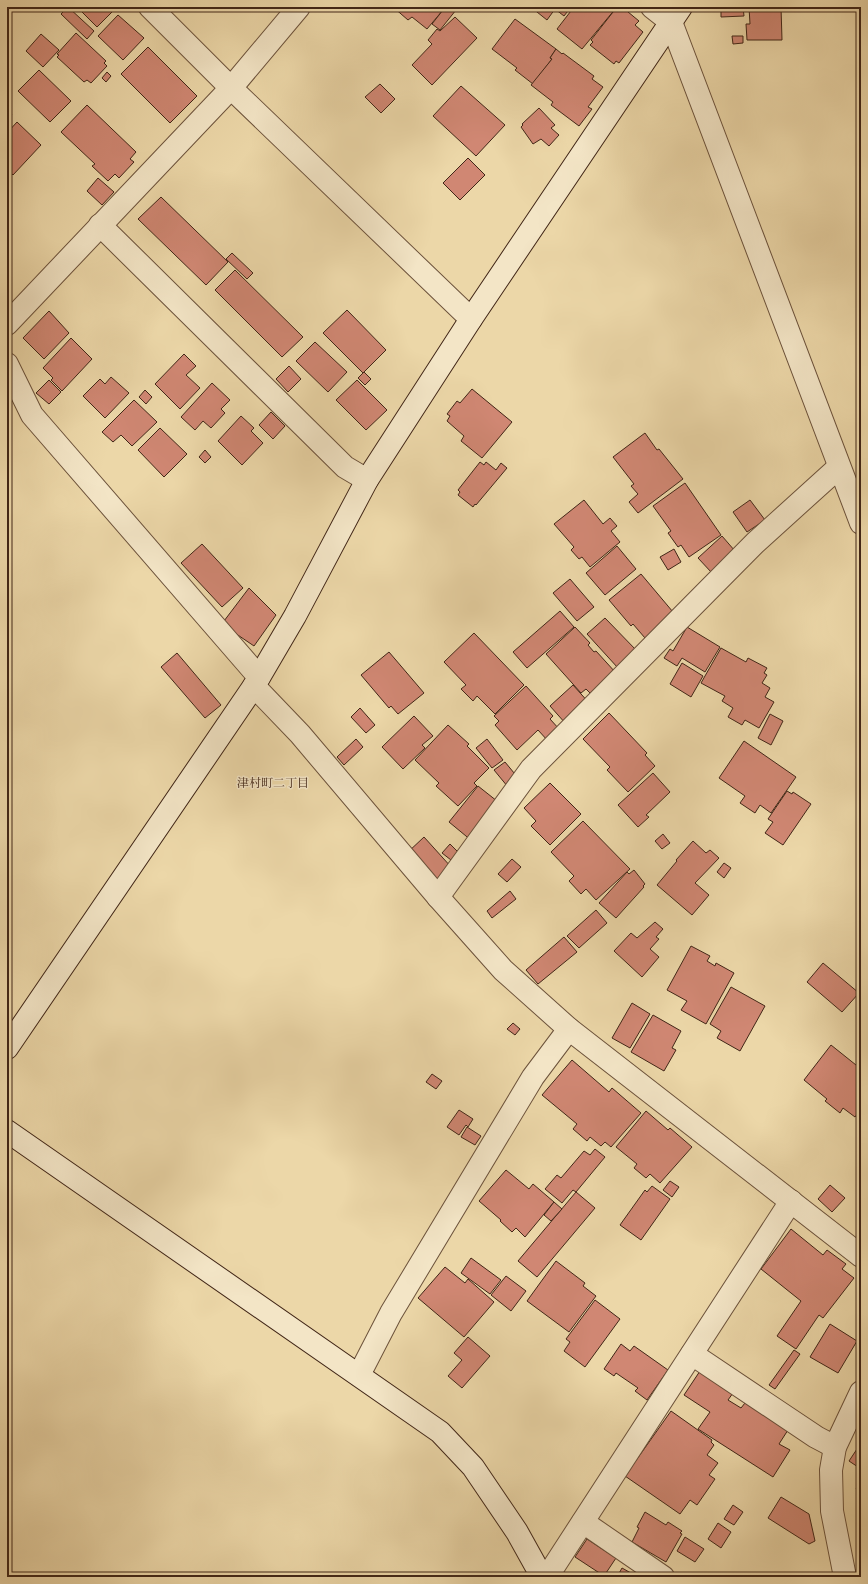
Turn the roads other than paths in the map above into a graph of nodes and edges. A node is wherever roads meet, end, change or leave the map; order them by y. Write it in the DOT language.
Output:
graph roads {
  1 [pos="150,7"];
  2 [pos="299,7"];
  3 [pos="652,7"];
  4 [pos="676,14"];
  5 [pos="231,88"];
  6 [pos="100,226"];
  7 [pos="471,319"];
  8 [pos="7,324"];
  9 [pos="7,364"];
  10 [pos="839,467"];
  11 [pos="367,480"];
  12 [pos="861,523"];
  13 [pos="257,682"];
  14 [pos="438,897"];
  15 [pos="569,1028"];
  16 [pos="7,1048"];
  17 [pos="7,1131"];
  18 [pos="791,1201"];
  19 [pos="861,1256"];
  20 [pos="692,1354"];
  21 [pos="358,1375"];
  22 [pos="861,1392"];
  23 [pos="835,1447"];
  24 [pos="583,1522"];
  25 [pos="542,1577"];
  26 [pos="547,1577"];
  27 [pos="663,1577"];
  28 [pos="846,1577"];
  1 -- 5 [label="street"];
  2 -- 5 [label="street"];
  3 -- 4 [label="street"];
  4 -- 7 [label="street"];
  4 -- 10 [label="street"];
  5 -- 6 [label="street"];
  5 -- 7 [label="street"];
  6 -- 8 [label="street"];
  6 -- 11 [label="street"];
  7 -- 11 [label="street"];
  9 -- 13 [label="street"];
  10 -- 12 [label="street"];
  10 -- 14 [label="street"];
  11 -- 13 [label="street"];
  13 -- 14 [label="street"];
  13 -- 16 [label="street"];
  14 -- 15 [label="street"];
  15 -- 18 [label="street"];
  15 -- 21 [label="street"];
  17 -- 21 [label="street"];
  18 -- 19 [label="street"];
  18 -- 20 [label="street"];
  20 -- 23 [label="street"];
  20 -- 24 [label="street"];
  21 -- 25 [label="street"];
  22 -- 23 [label="street"];
  23 -- 28 [label="street"];
  24 -- 26 [label="street"];
  24 -- 27 [label="street"];
}
